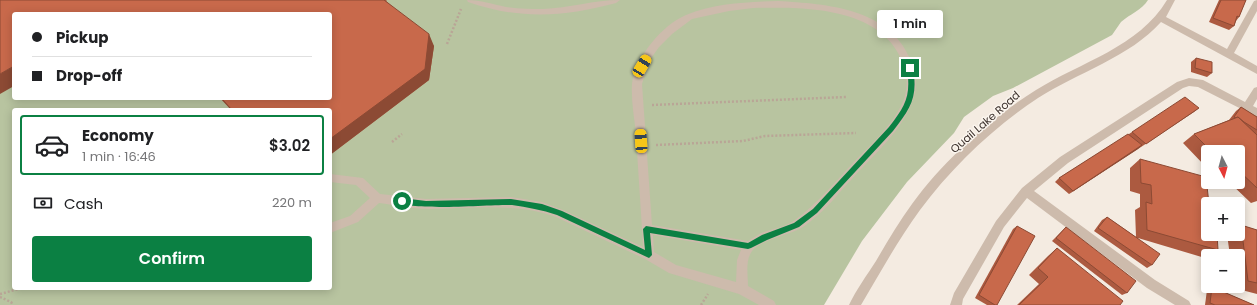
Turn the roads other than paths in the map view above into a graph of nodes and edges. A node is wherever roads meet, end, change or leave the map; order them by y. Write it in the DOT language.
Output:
graph roads {
  1 [pos="471,0"];
  2 [pos="616,0"];
  3 [pos="1171,0"];
  4 [pos="1257,3"];
  5 [pos="1159,18"];
  6 [pos="1228,55"];
  7 [pos="1257,70"];
  8 [pos="1257,91"];
  9 [pos="1247,107"];
  10 [pos="1257,113"];
  11 [pos="332,178"];
  12 [pos="1026,191"];
  13 [pos="377,198"];
  14 [pos="332,227"];
  15 [pos="646,229"];
  16 [pos="748,246"];
  17 [pos="649,255"];
  18 [pos="742,289"];
  19 [pos="770,305"];
  20 [pos="855,305"];
  21 [pos="956,305"];
  22 [pos="1186,305"];
  1 -- 2 [label="street"];
  3 -- 5 [label="street, Quail Lake Road"];
  4 -- 6 [label="street"];
  5 -- 6 [label="street"];
  5 -- 20 [label="street, Quail Lake Road"];
  6 -- 7 [label="street"];
  8 -- 9 [label="street"];
  9 -- 10 [label="street"];
  9 -- 12 [label="street"];
  11 -- 13 [label="street"];
  12 -- 21 [label="street"];
  12 -- 22 [label="street"];
  13 -- 14 [label="street"];
  13 -- 17 [label="street"];
  15 -- 16 [label="street"];
  15 -- 16 [label="street"];
  15 -- 17 [label="street"];
  16 -- 18 [label="street"];
  17 -- 18 [label="street"];
  18 -- 19 [label="street"];
}
